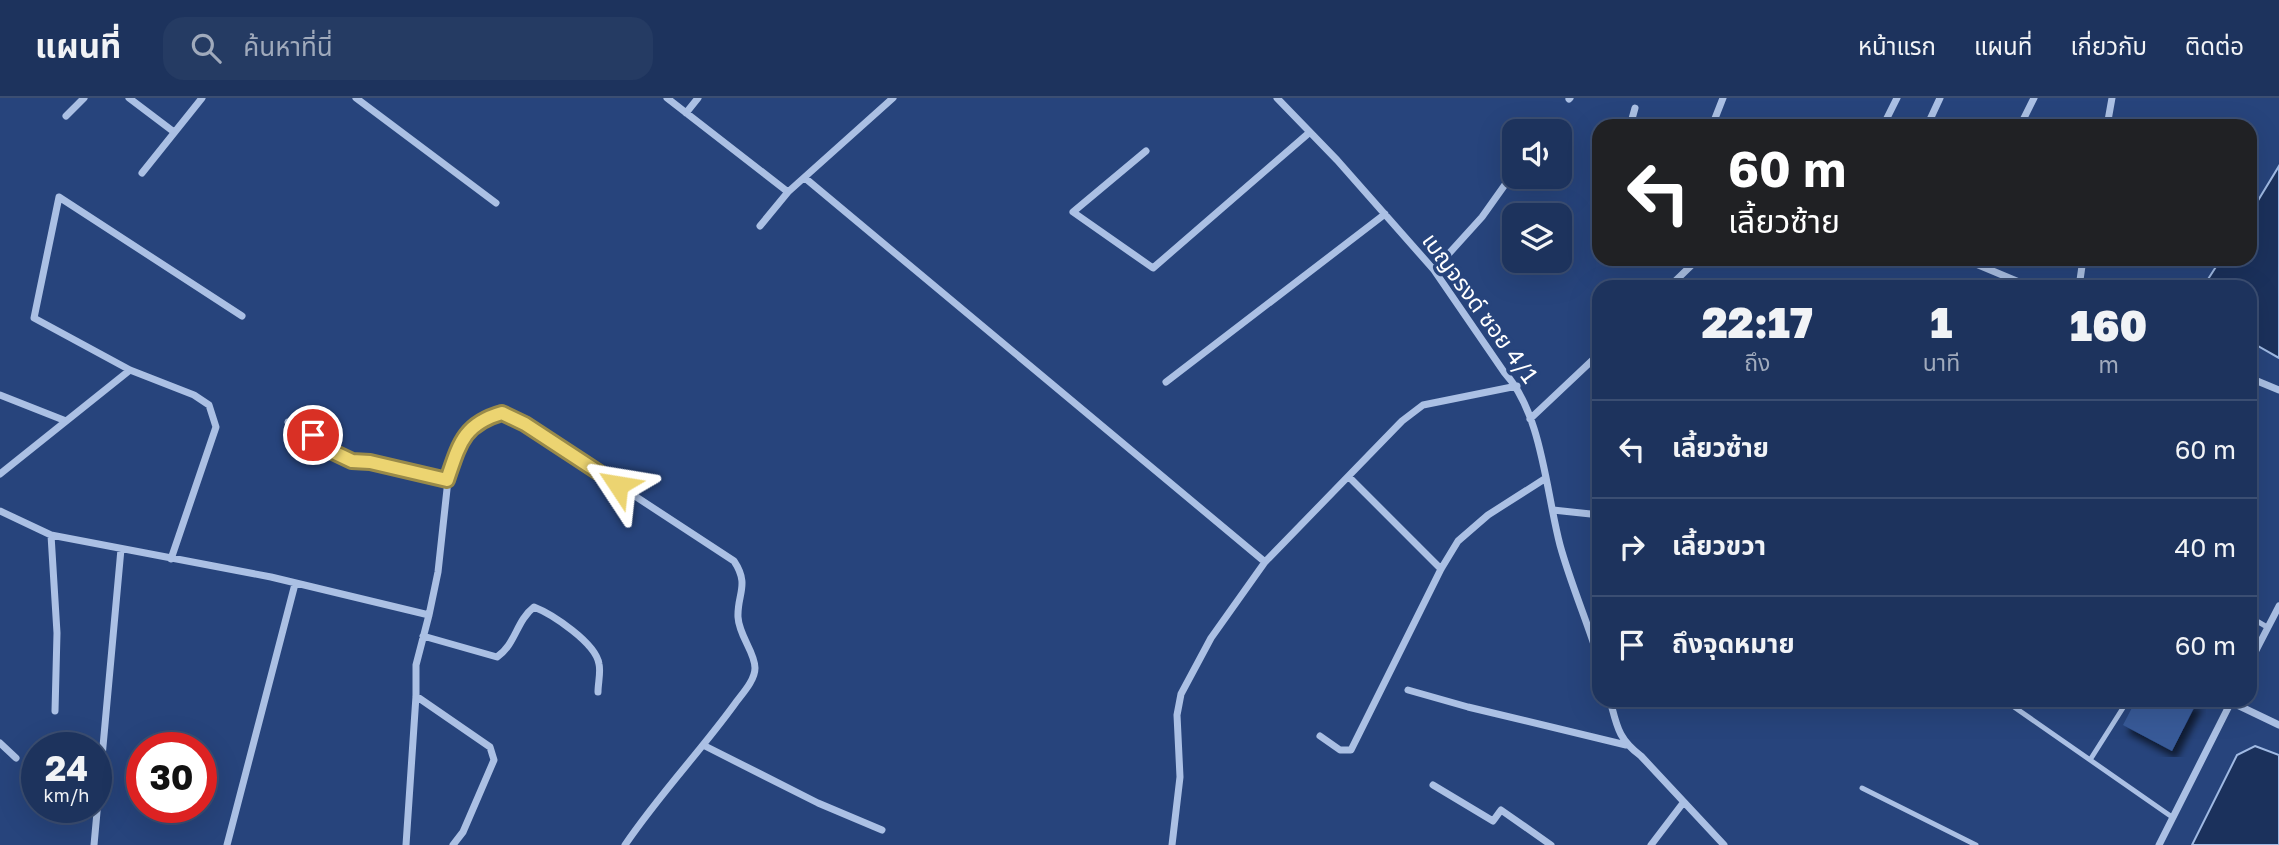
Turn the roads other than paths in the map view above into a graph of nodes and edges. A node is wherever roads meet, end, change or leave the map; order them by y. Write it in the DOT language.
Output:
graph roads {
  1 [pos="84,98"];
  2 [pos="129,98"];
  3 [pos="202,98"];
  4 [pos="356,98"];
  5 [pos="667,98"];
  6 [pos="698,98"];
  7 [pos="892,98"];
  8 [pos="1278,98"];
  9 [pos="1723,98"];
  10 [pos="1898,98"];
  11 [pos="1940,98"];
  12 [pos="2034,98"];
  13 [pos="2112,98"];
  14 [pos="1635,108"];
  15 [pos="686,113"];
  16 [pos="66,116"];
  17 [pos="1632,119"];
  18 [pos="1715,119"];
  19 [pos="1887,119"];
  20 [pos="1930,119"];
  21 [pos="2024,119"];
  22 [pos="2108,119"];
  23 [pos="174,132"];
  24 [pos="1310,132"];
  25 [pos="1146,151"];
  26 [pos="142,173"];
  27 [pos="805,178"];
  28 [pos="1502,189"];
  29 [pos="788,192"];
  30 [pos="496,203"];
  31 [pos="1385,214"];
  32 [pos="760,226"];
  33 [pos="1691,266"];
  34 [pos="1981,266"];
  35 [pos="1434,270"];
  36 [pos="1676,280"];
  37 [pos="2014,280"];
  38 [pos="242,316"];
  39 [pos="1592,361"];
  40 [pos="130,370"];
  41 [pos="2257,381"];
  42 [pos="1166,382"];
  43 [pos="1517,386"];
  44 [pos="2279,390"];
  45 [pos="0,395"];
  46 [pos="1530,419"];
  47 [pos="66,421"];
  48 [pos="288,422"];
  49 [pos="0,474"];
  50 [pos="1349,477"];
  51 [pos="1546,478"];
  52 [pos="447,480"];
  53 [pos="1553,510"];
  54 [pos="0,511"];
  55 [pos="1592,514"];
  56 [pos="51,535"];
  57 [pos="121,549"];
  58 [pos="171,559"];
  59 [pos="1265,562"];
  60 [pos="1441,569"];
  61 [pos="295,584"];
  62 [pos="2279,606"];
  63 [pos="429,615"];
  64 [pos="2257,621"];
  65 [pos="2267,627"];
  66 [pos="423,636"];
  67 [pos="1592,639"];
  68 [pos="2257,648"];
  69 [pos="1408,691"];
  70 [pos="598,692"];
  71 [pos="416,696"];
  72 [pos="1612,707"];
  73 [pos="2014,707"];
  74 [pos="2124,707"];
  75 [pos="2229,707"];
  76 [pos="2244,707"];
  77 [pos="55,711"];
  78 [pos="2279,724"];
  79 [pos="1320,736"];
  80 [pos="0,743"];
  81 [pos="1626,745"];
  82 [pos="705,746"];
  83 [pos="16,758"];
  84 [pos="2090,760"];
  85 [pos="1433,785"];
  86 [pos="1862,788"];
  87 [pos="1683,803"];
  88 [pos="2172,817"];
  89 [pos="882,830"];
  90 [pos="94,845"];
  91 [pos="227,845"];
  92 [pos="406,845"];
  93 [pos="453,845"];
  94 [pos="625,845"];
  95 [pos="1172,845"];
  96 [pos="1551,845"];
  97 [pos="1651,845"];
  98 [pos="1724,845"];
  99 [pos="1976,845"];
  100 [pos="2159,845"];
  1 -- 16 [label="street"];
  2 -- 23 [label="street"];
  3 -- 23 [label="street"];
  4 -- 30 [label="street"];
  5 -- 15 [label="street"];
  6 -- 15 [label="street"];
  7 -- 27 [label="street"];
  8 -- 24 [label="street, เบญจรงด์ ซอย 4/1"];
  9 -- 18 [label="street"];
  10 -- 19 [label="street"];
  11 -- 20 [label="street"];
  12 -- 21 [label="street"];
  13 -- 22 [label="street"];
  14 -- 17 [label="street"];
  15 -- 29 [label="street"];
  23 -- 26 [label="street"];
  24 -- 25 [label="street"];
  24 -- 31 [label="street, เบญจรงด์ ซอย 4/1"];
  27 -- 29 [label="street"];
  27 -- 59 [label="street"];
  28 -- 35 [label="street"];
  29 -- 32 [label="street"];
  31 -- 35 [label="street, เบญจรงด์ ซอย 4/1"];
  31 -- 42 [label="street"];
  33 -- 36 [label="street"];
  34 -- 37 [label="street"];
  35 -- 43 [label="street, เบญจรงด์ ซอย 4/1"];
  38 -- 40 [label="street"];
  39 -- 46 [label="street"];
  40 -- 47 [label="street"];
  40 -- 58 [label="street"];
  41 -- 44 [label="street"];
  43 -- 46 [label="street, เบญจรงด์ ซอย 4/1"];
  43 -- 50 [label="street"];
  45 -- 47 [label="street"];
  46 -- 51 [label="street, เบญจรงด์ ซอย 4/1"];
  47 -- 49 [label="street"];
  48 -- 52 [label="street"];
  50 -- 59 [label="street"];
  50 -- 60 [label="street"];
  51 -- 53 [label="street, เบญจรงด์ ซอย 4/1"];
  51 -- 60 [label="street"];
  52 -- 63 [label="street"];
  52 -- 82 [label="street"];
  53 -- 55 [label="street"];
  53 -- 67 [label="street, เบญจรงด์ ซอย 4/1"];
  54 -- 56 [label="street"];
  56 -- 57 [label="street"];
  56 -- 77 [label="street"];
  57 -- 58 [label="street"];
  57 -- 90 [label="street"];
  58 -- 61 [label="street"];
  59 -- 95 [label="street"];
  60 -- 79 [label="street"];
  61 -- 63 [label="street"];
  61 -- 91 [label="street"];
  62 -- 65 [label="street"];
  63 -- 66 [label="street"];
  64 -- 65 [label="lane"];
  65 -- 68 [label="street"];
  66 -- 70 [label="street"];
  66 -- 71 [label="street"];
  69 -- 81 [label="street"];
  71 -- 92 [label="street"];
  71 -- 93 [label="street"];
  72 -- 81 [label="street"];
  73 -- 84 [label="lane"];
  74 -- 84 [label="lane"];
  75 -- 88 [label="street"];
  76 -- 78 [label="street"];
  80 -- 83 [label="street"];
  81 -- 87 [label="street"];
  82 -- 89 [label="street"];
  82 -- 94 [label="street"];
  84 -- 88 [label="lane"];
  85 -- 96 [label="street"];
  86 -- 99 [label="lane"];
  87 -- 97 [label="street"];
  87 -- 98 [label="street"];
  88 -- 100 [label="street"];
}
